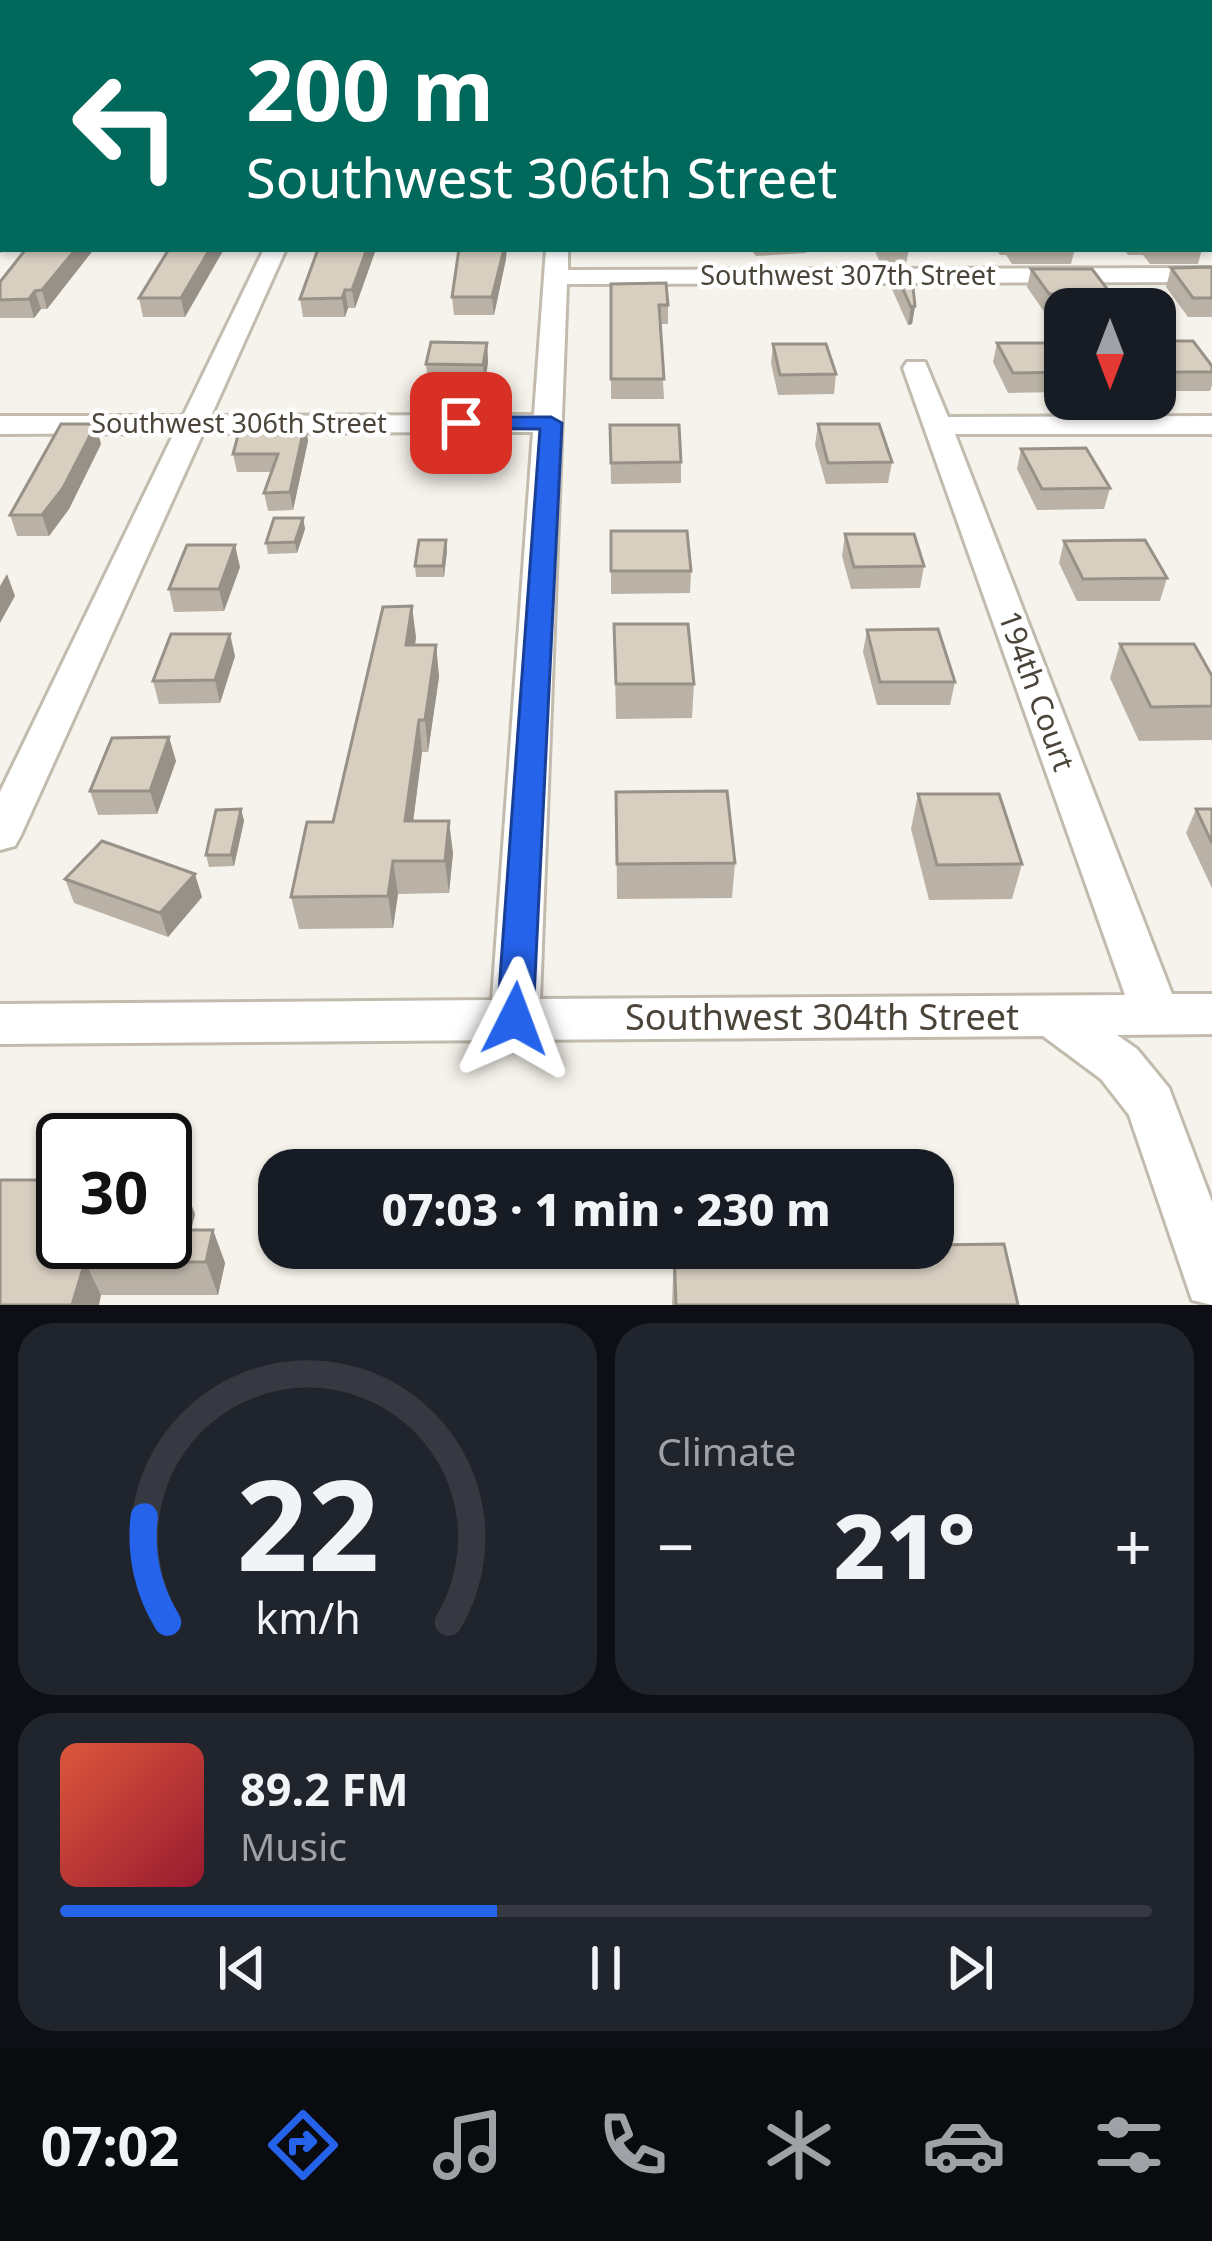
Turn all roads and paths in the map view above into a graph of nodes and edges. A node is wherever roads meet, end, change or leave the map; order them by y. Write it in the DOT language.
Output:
graph roads {
  1 [pos="274,252"];
  2 [pos="556,263"];
  3 [pos="1212,275"];
  4 [pos="916,368"];
  5 [pos="551,423"];
  6 [pos="194,424"];
  7 [pos="0,425"];
  8 [pos="1212,425"];
  9 [pos="937,426"];
  10 [pos="0,835"];
  11 [pos="1212,1014"];
  12 [pos="1051,1015"];
  13 [pos="1156,1015"];
  14 [pos="515,1019"];
  15 [pos="0,1024"];
  16 [pos="1212,1280"];
  1 -- 6 [label="street"];
  2 -- 3 [label="street, Southwest 307th Street"];
  2 -- 5 [label="street"];
  4 -- 9 [label="street, 194th Court"];
  5 -- 6 [label="street, Southwest 306th Street"];
  5 -- 14 [label="street"];
  6 -- 7 [label="street, Southwest 306th Street"];
  6 -- 10 [label="street"];
  8 -- 9 [label="street"];
  9 -- 13 [label="street, 194th Court"];
  11 -- 13 [label="street, Southwest 304th Street"];
  12 -- 13 [label="street, Southwest 304th Street"];
  12 -- 14 [label="street, Southwest 304th Street"];
  12 -- 16 [label="street"];
  14 -- 15 [label="street, Southwest 304th Street"];
}
